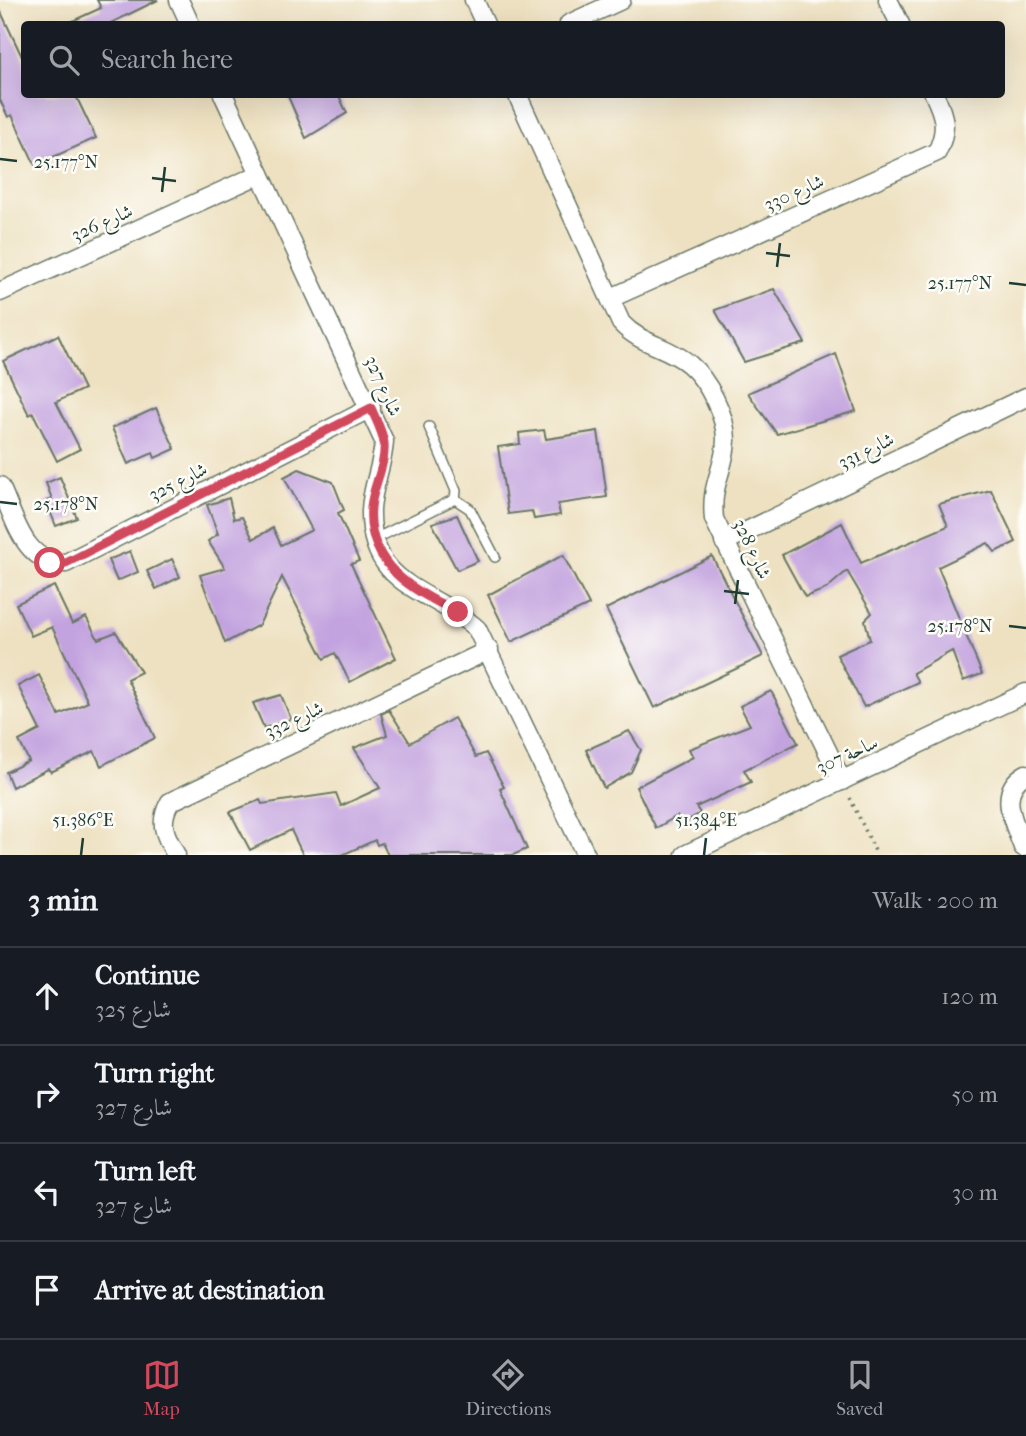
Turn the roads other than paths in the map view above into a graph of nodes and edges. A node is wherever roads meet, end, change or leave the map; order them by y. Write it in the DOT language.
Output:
graph roads {
  1 [pos="179,0"];
  2 [pos="474,0"];
  3 [pos="621,0"];
  4 [pos="888,0"];
  5 [pos="189,21"];
  6 [pos="484,21"];
  7 [pos="576,21"];
  8 [pos="898,21"];
  9 [pos="225,98"];
  10 [pos="519,98"];
  11 [pos="936,98"];
  12 [pos="260,174"];
  13 [pos="0,292"];
  14 [pos="611,298"];
  15 [pos="1026,397"];
  16 [pos="371,408"];
  17 [pos="429,427"];
  18 [pos="0,485"];
  19 [pos="455,499"];
  20 [pos="375,539"];
  21 [pos="724,542"];
  22 [pos="495,557"];
  23 [pos="489,650"];
  24 [pos="1026,693"];
  25 [pos="1026,774"];
  26 [pos="842,780"];
  27 [pos="1025,846"];
  28 [pos="176,855"];
  29 [pos="586,855"];
  30 [pos="685,855"];
  31 [pos="1006,855"];
  1 -- 5 [label="street"];
  2 -- 6 [label="street"];
  3 -- 7 [label="street"];
  4 -- 8 [label="street"];
  9 -- 12 [label="street, شارع 327"];
  10 -- 14 [label="street, شارع 328"];
  11 -- 14 [label="street, شارع 330"];
  12 -- 13 [label="street, شارع 326"];
  12 -- 16 [label="street, شارع 327"];
  14 -- 21 [label="street, شارع 328"];
  15 -- 21 [label="street, شارع 331"];
  16 -- 18 [label="street, شارع 325"];
  16 -- 20 [label="street, شارع 327"];
  17 -- 19 [label="lane"];
  19 -- 20 [label="lane"];
  19 -- 22 [label="lane"];
  20 -- 23 [label="street, شارع 327"];
  21 -- 26 [label="street, شارع 328"];
  23 -- 28 [label="street, شارع 332"];
  23 -- 29 [label="street, شارع 327"];
  24 -- 26 [label="street, ساحة 307"];
  25 -- 27 [label="street"];
  26 -- 30 [label="street, ساحة 307"];
  27 -- 31 [label="street"];
}
